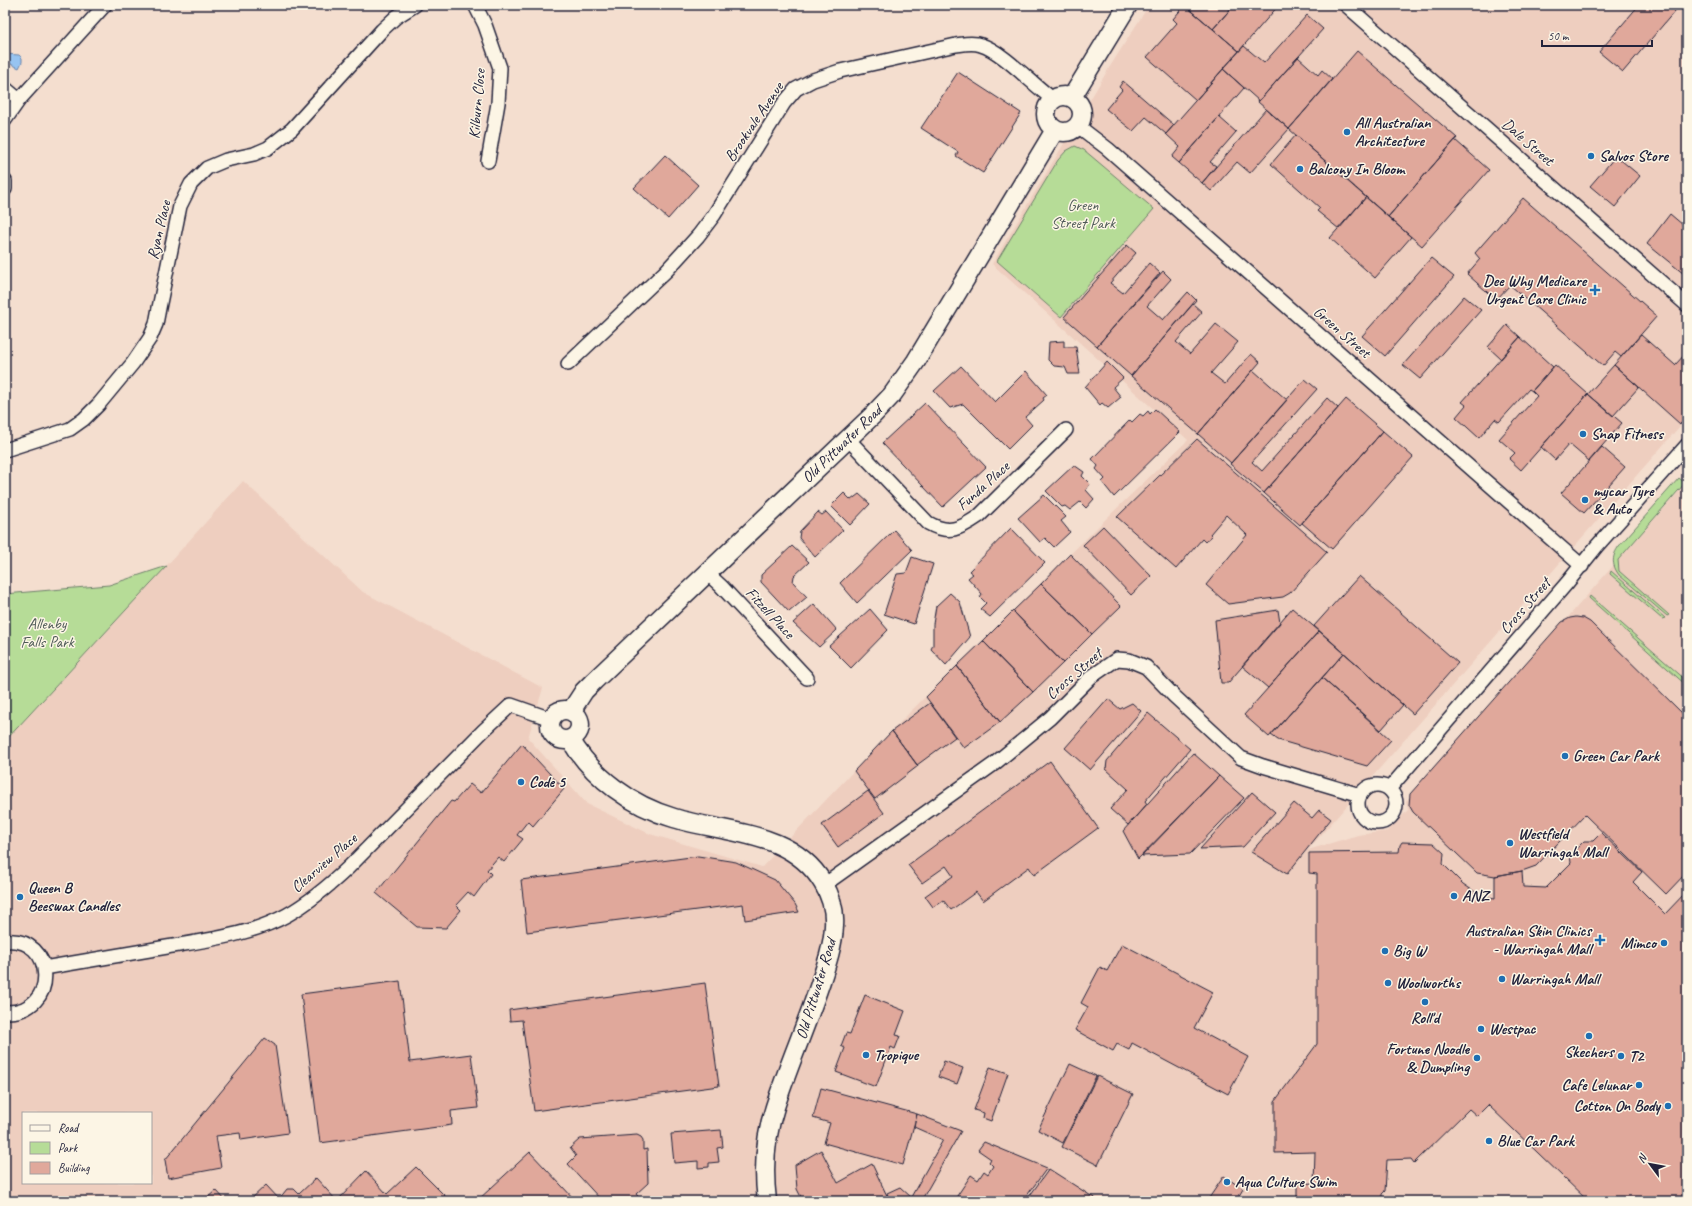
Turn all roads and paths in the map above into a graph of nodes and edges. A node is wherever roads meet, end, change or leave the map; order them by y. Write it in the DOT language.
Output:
graph roads {
  1 [pos="105,5"];
  2 [pos="415,5"];
  3 [pos="475,5"];
  4 [pos="1128,5"];
  5 [pos="1346,5"];
  6 [pos="5,88"];
  7 [pos="1072,97"];
  8 [pos="1053,99"];
  9 [pos="19,100"];
  10 [pos="5,120"];
  11 [pos="1078,126"];
  12 [pos="1054,130"];
  13 [pos="488,162"];
  14 [pos="5,181"];
  15 [pos="5,189"];
  16 [pos="1687,305"];
  17 [pos="568,364"];
  18 [pos="1066,430"];
  19 [pos="848,439"];
  20 [pos="1687,445"];
  21 [pos="5,450"];
  22 [pos="1582,566"];
  23 [pos="707,573"];
  24 [pos="808,678"];
  25 [pos="571,711"];
  26 [pos="551,719"];
  27 [pos="570,739"];
  28 [pos="1389,789"];
  29 [pos="1360,795"];
  30 [pos="824,884"];
  31 [pos="5,941"];
  32 [pos="44,968"];
  33 [pos="5,1012"];
  34 [pos="767,1201"];
  1 -- 9 [label="street"];
  2 -- 21 [label="street, Ryan Place"];
  3 -- 13 [label="street, Kilburn Close"];
  4 -- 7 [label="street"];
  5 -- 16 [label="street, Dale Street"];
  6 -- 9 [label="street"];
  7 -- 8 [label="street"];
  7 -- 11 [label="street"];
  8 -- 12 [label="street"];
  8 -- 17 [label="street, Brookvale Avenue"];
  9 -- 10 [label="street"];
  11 -- 12 [label="street"];
  11 -- 22 [label="street, Green Street"];
  12 -- 19 [label="street, Old Pittwater Road"];
  14 -- 15 [label="street"];
  18 -- 19 [label="street, Funda Place"];
  19 -- 23 [label="street, Old Pittwater Road"];
  20 -- 22 [label="street, Cross Street"];
  22 -- 28 [label="street, Cross Street"];
  23 -- 24 [label="street, Fitzell Place"];
  23 -- 25 [label="street, Old Pittwater Road"];
  25 -- 26 [label="street"];
  25 -- 27 [label="street"];
  26 -- 27 [label="street"];
  26 -- 32 [label="street, Clearview Place"];
  27 -- 30 [label="street, Old Pittwater Road"];
  28 -- 29 [label="street"];
  28 -- 29 [label="street"];
  29 -- 30 [label="street, Cross Street"];
  30 -- 34 [label="street, Old Pittwater Road"];
  31 -- 32 [label="street"];
  32 -- 33 [label="street"];
}
